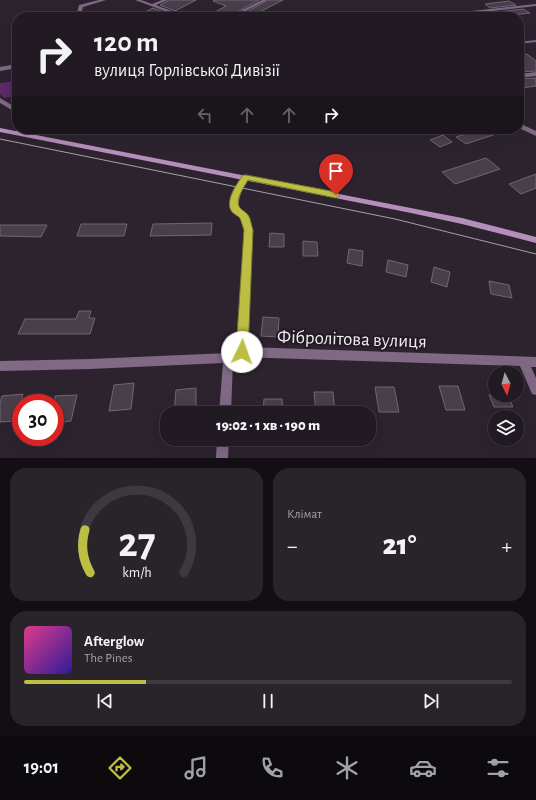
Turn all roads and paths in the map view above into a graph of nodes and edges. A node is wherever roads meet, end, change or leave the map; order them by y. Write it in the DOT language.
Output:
graph roads {
  1 [pos="104,0"];
  2 [pos="137,0"];
  3 [pos="166,0"];
  4 [pos="265,0"];
  5 [pos="153,5"];
  6 [pos="536,5"];
  7 [pos="79,12"];
  8 [pos="172,12"];
  9 [pos="241,12"];
  10 [pos="472,12"];
  11 [pos="536,41"];
  12 [pos="524,42"];
  13 [pos="12,67"];
  14 [pos="0,69"];
  15 [pos="536,74"];
  16 [pos="524,75"];
  17 [pos="0,100"];
  18 [pos="12,108"];
  19 [pos="524,128"];
  20 [pos="0,130"];
  21 [pos="12,131"];
  22 [pos="535,133"];
  23 [pos="35,134"];
  24 [pos="246,177"];
  25 [pos="536,240"];
  26 [pos="242,352"];
  27 [pos="228,358"];
  28 [pos="523,361"];
  29 [pos="536,362"];
  30 [pos="0,366"];
  31 [pos="536,390"];
  32 [pos="225,406"];
  33 [pos="223,446"];
  34 [pos="222,458"];
  1 -- 7 [label="street"];
  2 -- 5 [label="street"];
  3 -- 5 [label="street"];
  4 -- 9 [label="street"];
  5 -- 8 [label="street"];
  6 -- 10 [label="street"];
  11 -- 12 [label="street"];
  13 -- 14 [label="street"];
  15 -- 16 [label="street"];
  17 -- 18 [label="street"];
  19 -- 22 [label="street"];
  20 -- 21 [label="main road"];
  23 -- 24 [label="main road"];
  24 -- 25 [label="main road"];
  24 -- 26 [label="street"];
  26 -- 27 [label="street, Фібролітова вулиця"];
  26 -- 28 [label="street, Фібролітова вулиця"];
  27 -- 30 [label="street, Фібролітова вулиця"];
  27 -- 32 [label="street"];
  28 -- 29 [label="street, Фібролітова вулиця"];
  28 -- 31 [label="street"];
  33 -- 34 [label="street"];
}
